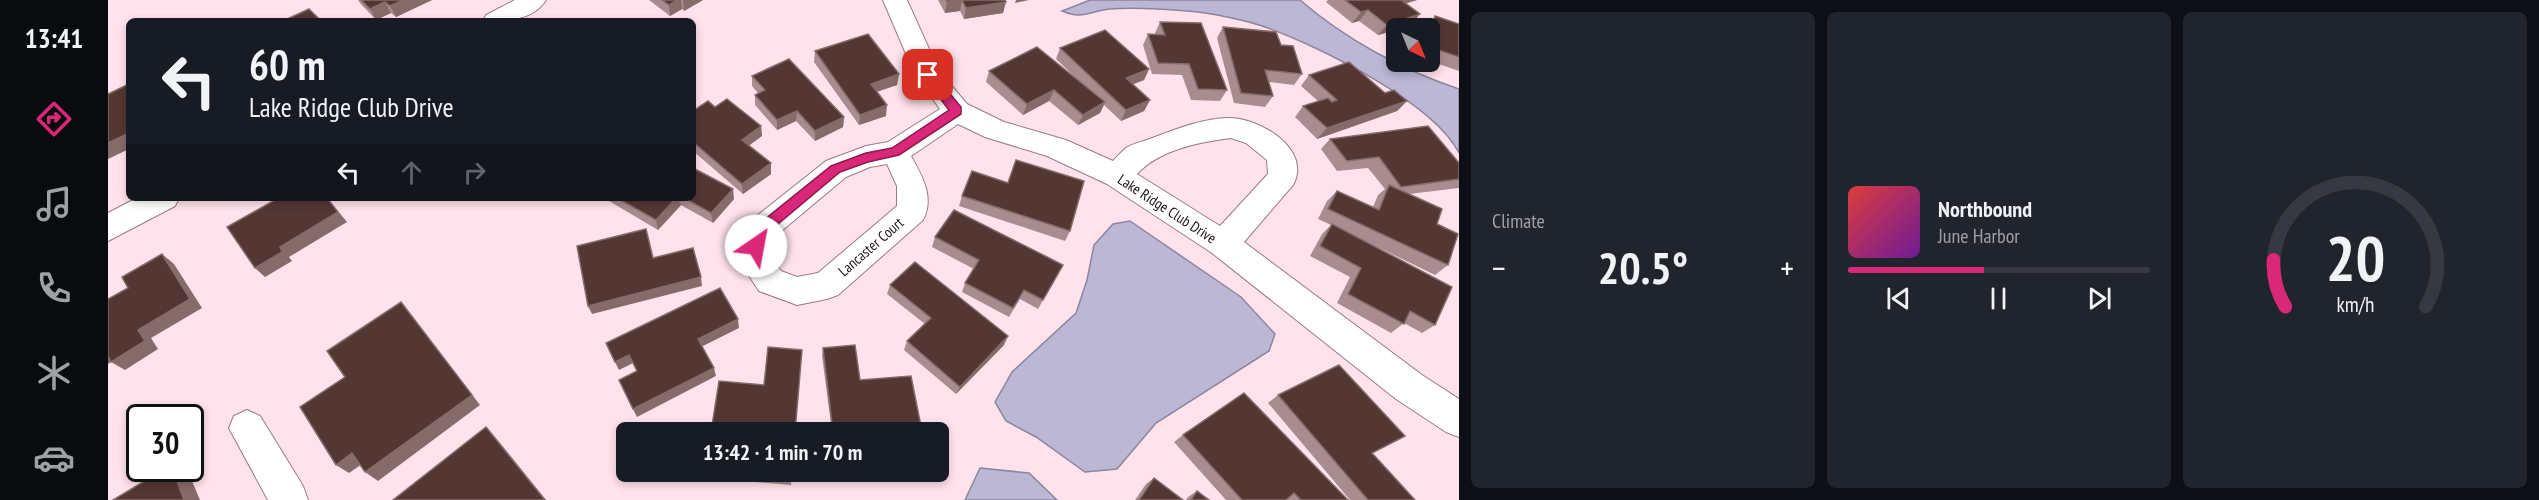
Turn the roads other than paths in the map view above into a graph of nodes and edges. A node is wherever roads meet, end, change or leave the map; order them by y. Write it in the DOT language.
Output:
graph roads {
  1 [pos="534,0"];
  2 [pos="896,0"];
  3 [pos="501,18"];
  4 [pos="957,111"];
  5 [pos="895,152"];
  6 [pos="1117,176"];
  7 [pos="158,201"];
  8 [pos="108,228"];
  9 [pos="1223,244"];
  10 [pos="1459,420"];
  11 [pos="247,428"];
  12 [pos="289,500"];
  1 -- 3 [label="street"];
  2 -- 4 [label="street, Lake Ridge Club Drive"];
  4 -- 5 [label="street, Lancaster Court"];
  4 -- 6 [label="street, Lake Ridge Club Drive"];
  5 -- 5 [label="street, Lancaster Court"];
  6 -- 9 [label="street, Lake Ridge Club Drive"];
  6 -- 9 [label="street"];
  7 -- 8 [label="street"];
  9 -- 10 [label="street, Lake Ridge Club Drive"];
  11 -- 12 [label="street"];
}
